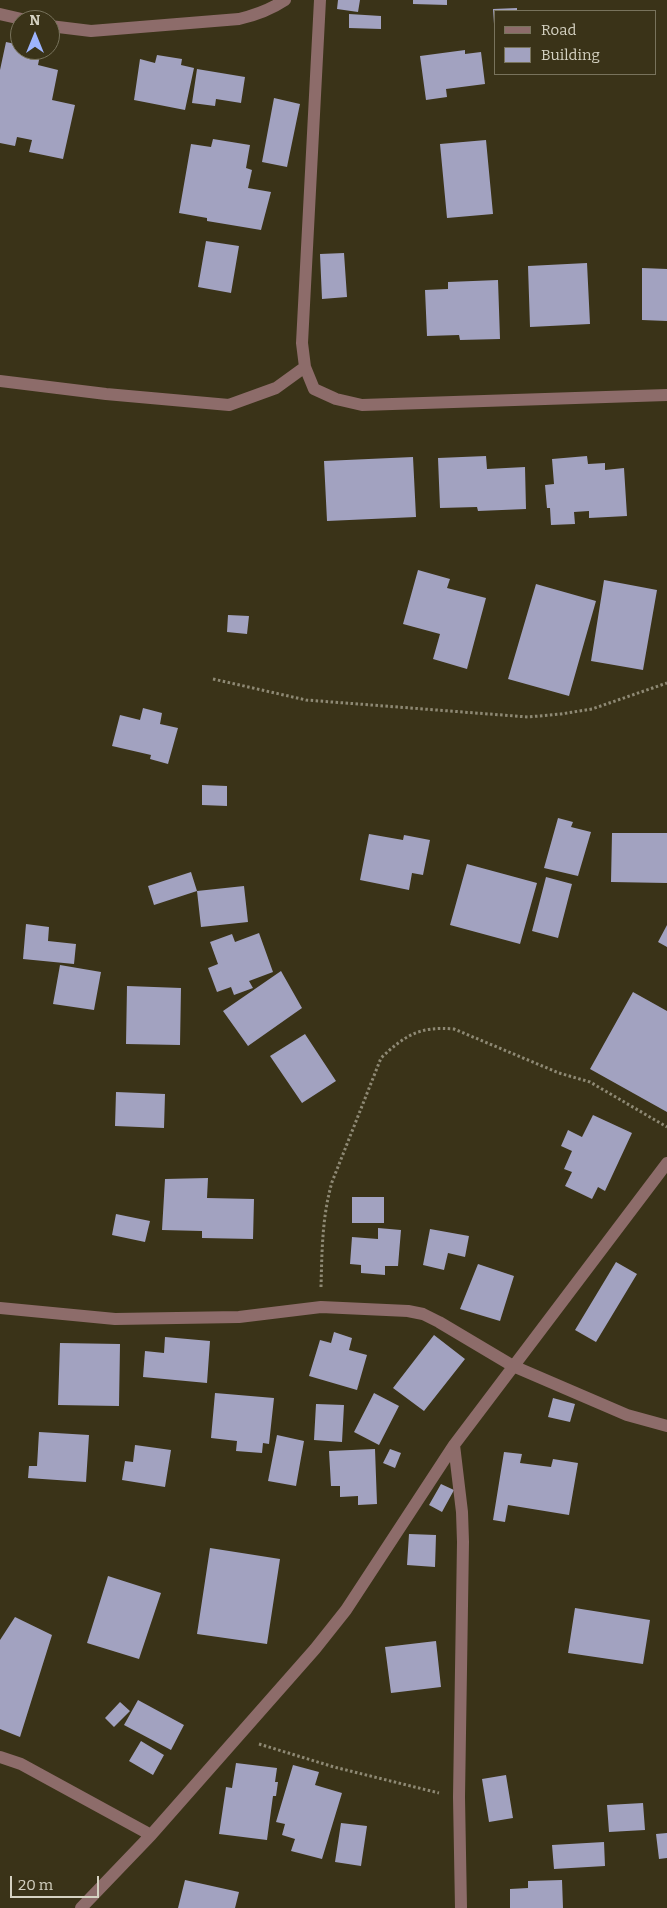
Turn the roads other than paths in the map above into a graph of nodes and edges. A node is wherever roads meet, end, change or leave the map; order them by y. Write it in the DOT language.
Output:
graph roads {
  1 [pos="285,0"];
  2 [pos="320,0"];
  3 [pos="60,27"];
  4 [pos="305,367"];
  5 [pos="0,381"];
  6 [pos="667,395"];
  7 [pos="667,1163"];
  8 [pos="0,1308"];
  9 [pos="514,1366"];
  10 [pos="667,1426"];
  11 [pos="454,1445"];
  12 [pos="0,1757"];
  13 [pos="151,1835"];
  14 [pos="81,1908"];
  15 [pos="460,1908"];
  1 -- 3 [label="street"];
  2 -- 4 [label="street"];
  4 -- 5 [label="street"];
  4 -- 6 [label="street"];
  7 -- 9 [label="street"];
  8 -- 9 [label="street"];
  9 -- 10 [label="street"];
  9 -- 11 [label="street"];
  11 -- 13 [label="street"];
  11 -- 15 [label="street"];
  12 -- 13 [label="street"];
  13 -- 14 [label="street"];
}
